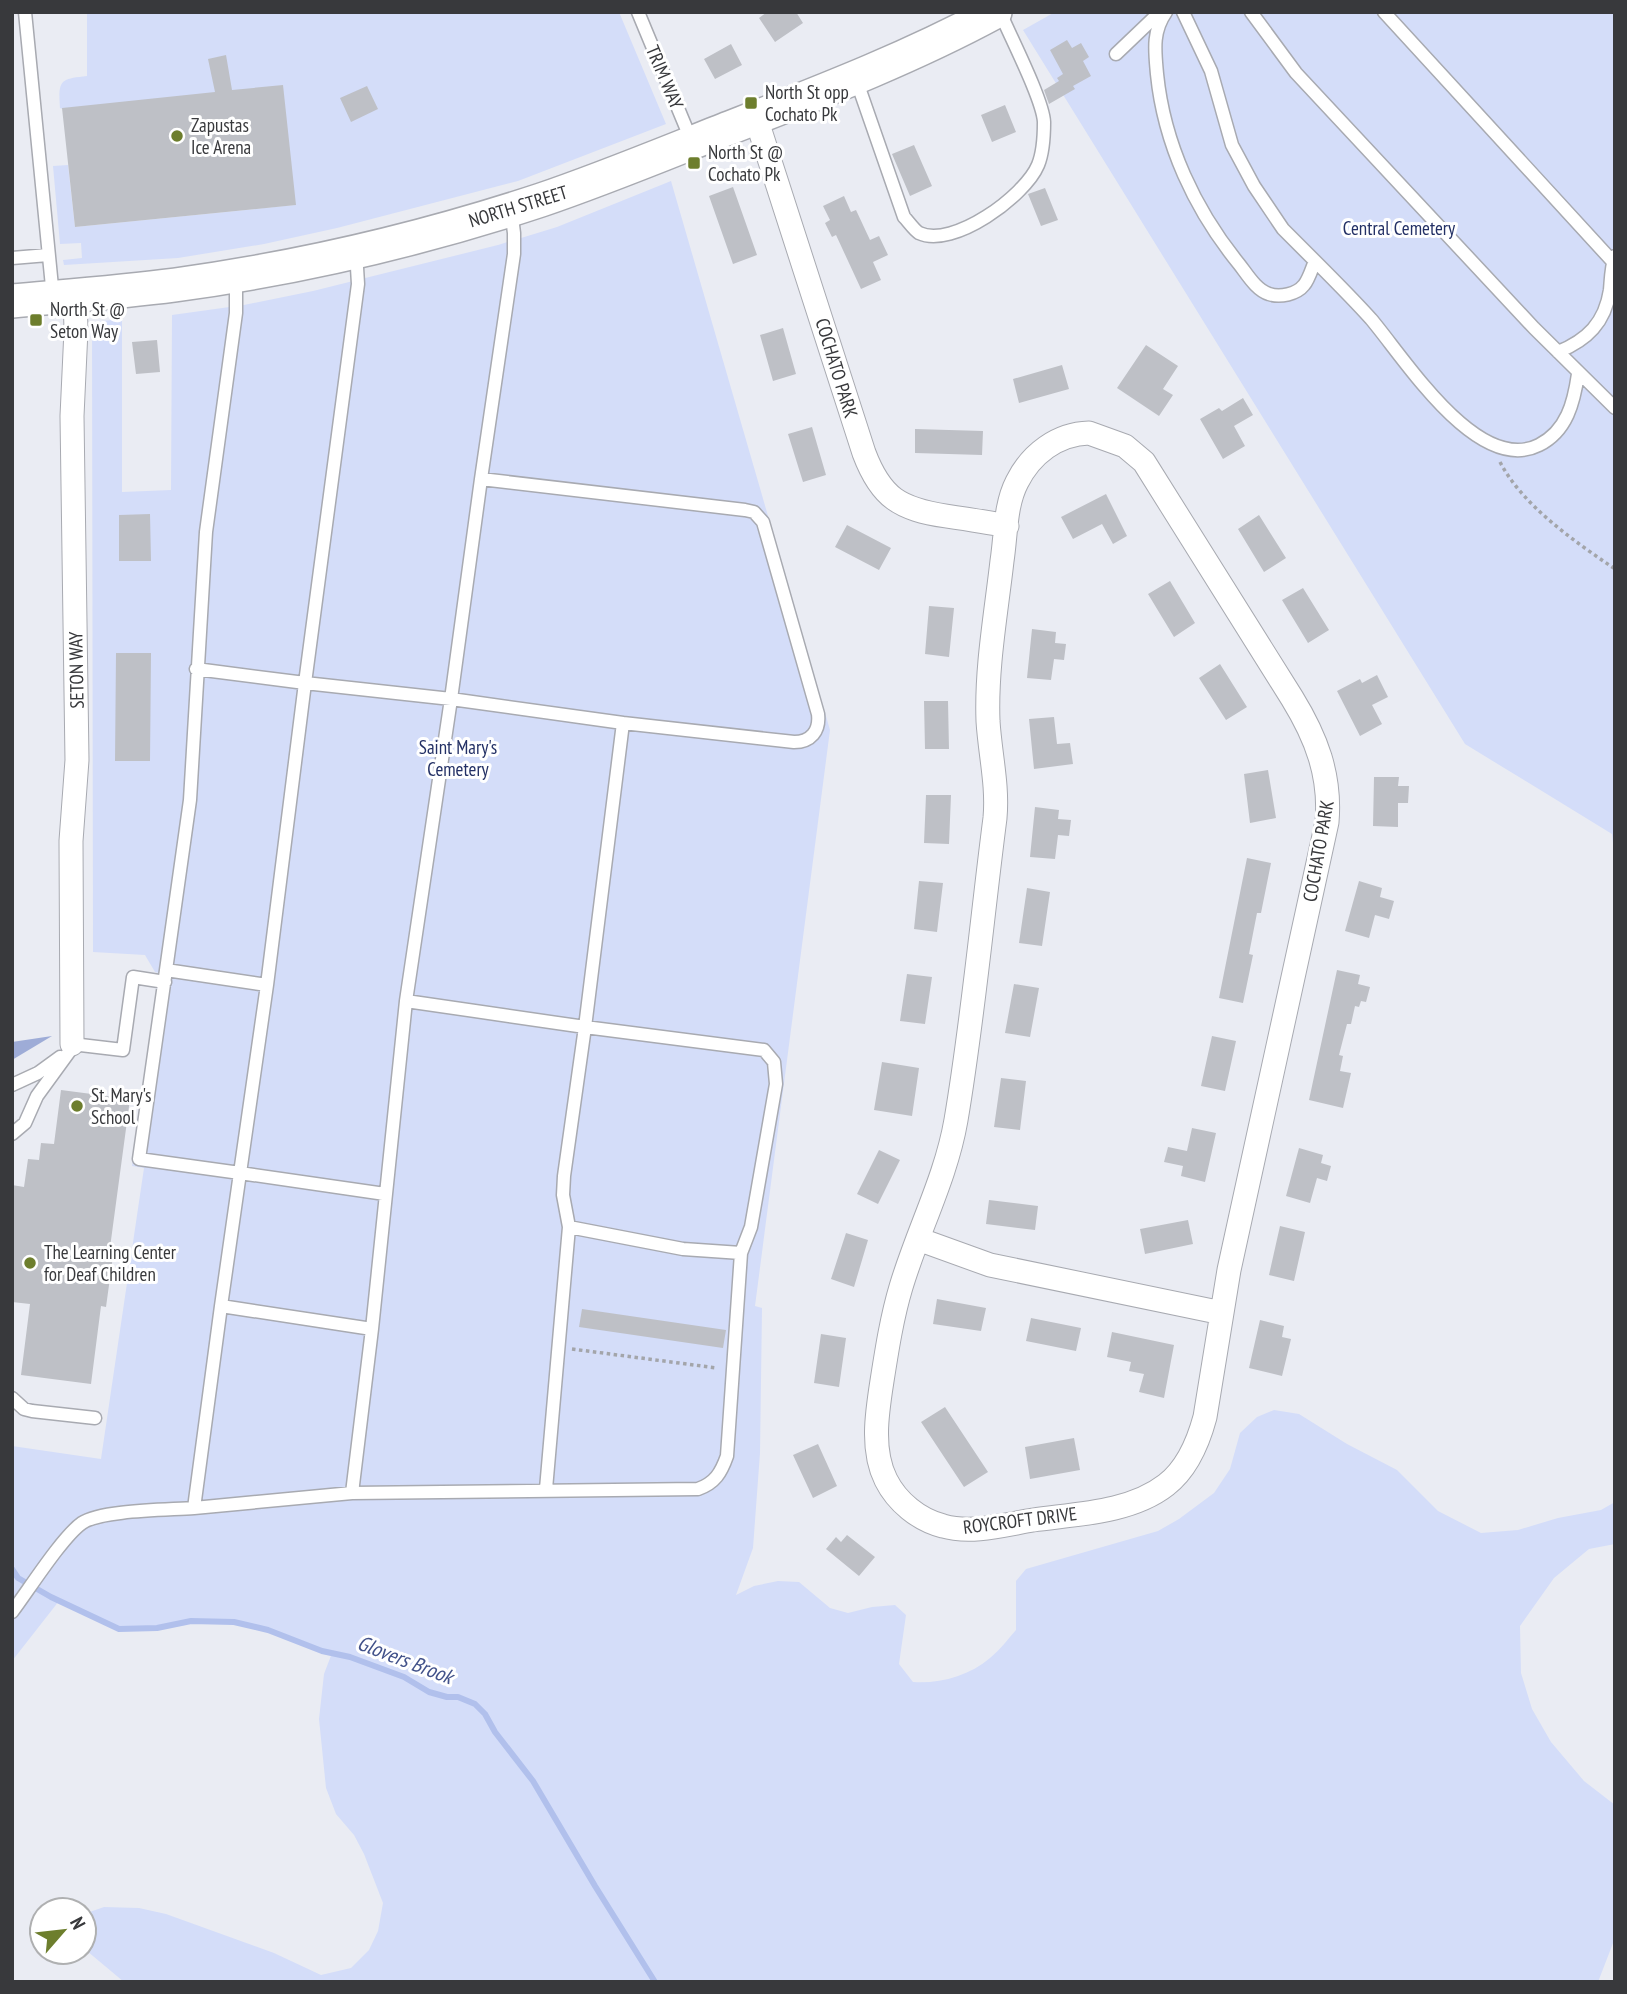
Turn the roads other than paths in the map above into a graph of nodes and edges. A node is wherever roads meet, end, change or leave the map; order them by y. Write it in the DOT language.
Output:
graph roads {
  1 [pos="25,12"];
  2 [pos="638,12"];
  3 [pos="998,12"];
  4 [pos="1160,12"];
  5 [pos="1166,12"];
  6 [pos="1184,12"];
  7 [pos="1251,12"];
  8 [pos="1384,12"];
  9 [pos="1116,54"];
  10 [pos="856,78"];
  11 [pos="756,118"];
  12 [pos="692,142"];
  13 [pos="511,209"];
  14 [pos="356,251"];
  15 [pos="48,255"];
  16 [pos="12,258"];
  17 [pos="1614,260"];
  18 [pos="1315,261"];
  19 [pos="236,275"];
  20 [pos="64,296"];
  21 [pos="12,301"];
  22 [pos="1558,352"];
  23 [pos="1578,374"];
  24 [pos="1615,408"];
  25 [pos="481,479"];
  26 [pos="1007,526"];
  27 [pos="196,668"];
  28 [pos="304,683"];
  29 [pos="451,699"];
  30 [pos="623,723"];
  31 [pos="165,976"];
  32 [pos="267,985"];
  33 [pos="405,1002"];
  34 [pos="585,1027"];
  35 [pos="72,1044"];
  36 [pos="12,1085"];
  37 [pos="12,1134"];
  38 [pos="240,1173"];
  39 [pos="385,1194"];
  40 [pos="569,1227"];
  41 [pos="918,1239"];
  42 [pos="741,1252"];
  43 [pos="221,1306"];
  44 [pos="1222,1313"];
  45 [pos="891,1326"];
  46 [pos="372,1329"];
  47 [pos="1210,1382"];
  48 [pos="12,1398"];
  49 [pos="94,1418"];
  50 [pos="546,1489"];
  51 [pos="352,1493"];
  52 [pos="194,1508"];
  53 [pos="12,1612"];
  1 -- 15 [label="lane"];
  2 -- 12 [label="lane, TRIM WAY"];
  3 -- 10 [label="main road, NORTH STREET"];
  3 -- 10 [label="lane"];
  4 -- 9 [label="lane"];
  5 -- 18 [label="lane"];
  6 -- 18 [label="lane"];
  7 -- 22 [label="lane"];
  8 -- 17 [label="lane"];
  10 -- 11 [label="main road, NORTH STREET"];
  11 -- 12 [label="main road, NORTH STREET"];
  11 -- 26 [label="street, COCHATO PARK"];
  12 -- 13 [label="main road, NORTH STREET"];
  13 -- 14 [label="main road, NORTH STREET"];
  13 -- 25 [label="lane"];
  14 -- 19 [label="main road, NORTH STREET"];
  14 -- 28 [label="lane"];
  15 -- 16 [label="lane"];
  15 -- 20 [label="lane"];
  17 -- 22 [label="lane"];
  18 -- 23 [label="lane"];
  19 -- 20 [label="main road, NORTH STREET"];
  19 -- 27 [label="lane"];
  20 -- 21 [label="main road, NORTH STREET"];
  20 -- 35 [label="street, SETON WAY"];
  22 -- 23 [label="lane"];
  23 -- 24 [label="lane"];
  25 -- 29 [label="lane"];
  25 -- 30 [label="lane"];
  26 -- 41 [label="street, COCHATO PARK"];
  26 -- 44 [label="street, COCHATO PARK"];
  27 -- 28 [label="lane"];
  27 -- 31 [label="lane"];
  28 -- 29 [label="lane"];
  28 -- 32 [label="lane"];
  29 -- 30 [label="lane"];
  29 -- 33 [label="lane"];
  30 -- 34 [label="lane"];
  31 -- 32 [label="lane"];
  31 -- 35 [label="lane"];
  31 -- 38 [label="lane"];
  32 -- 38 [label="lane"];
  33 -- 34 [label="lane"];
  33 -- 39 [label="lane"];
  34 -- 40 [label="lane"];
  34 -- 42 [label="lane"];
  35 -- 36 [label="lane"];
  35 -- 37 [label="lane"];
  38 -- 39 [label="lane"];
  38 -- 43 [label="lane"];
  39 -- 46 [label="lane"];
  40 -- 42 [label="lane"];
  40 -- 50 [label="lane"];
  41 -- 44 [label="street"];
  41 -- 45 [label="street, COCHATO PARK"];
  42 -- 50 [label="lane"];
  43 -- 46 [label="lane"];
  43 -- 52 [label="lane"];
  44 -- 47 [label="street, COCHATO PARK"];
  45 -- 47 [label="street, ROYCROFT DRIVE"];
  46 -- 51 [label="lane"];
  48 -- 49 [label="lane"];
  50 -- 51 [label="lane"];
  51 -- 52 [label="lane"];
  52 -- 53 [label="lane"];
}
